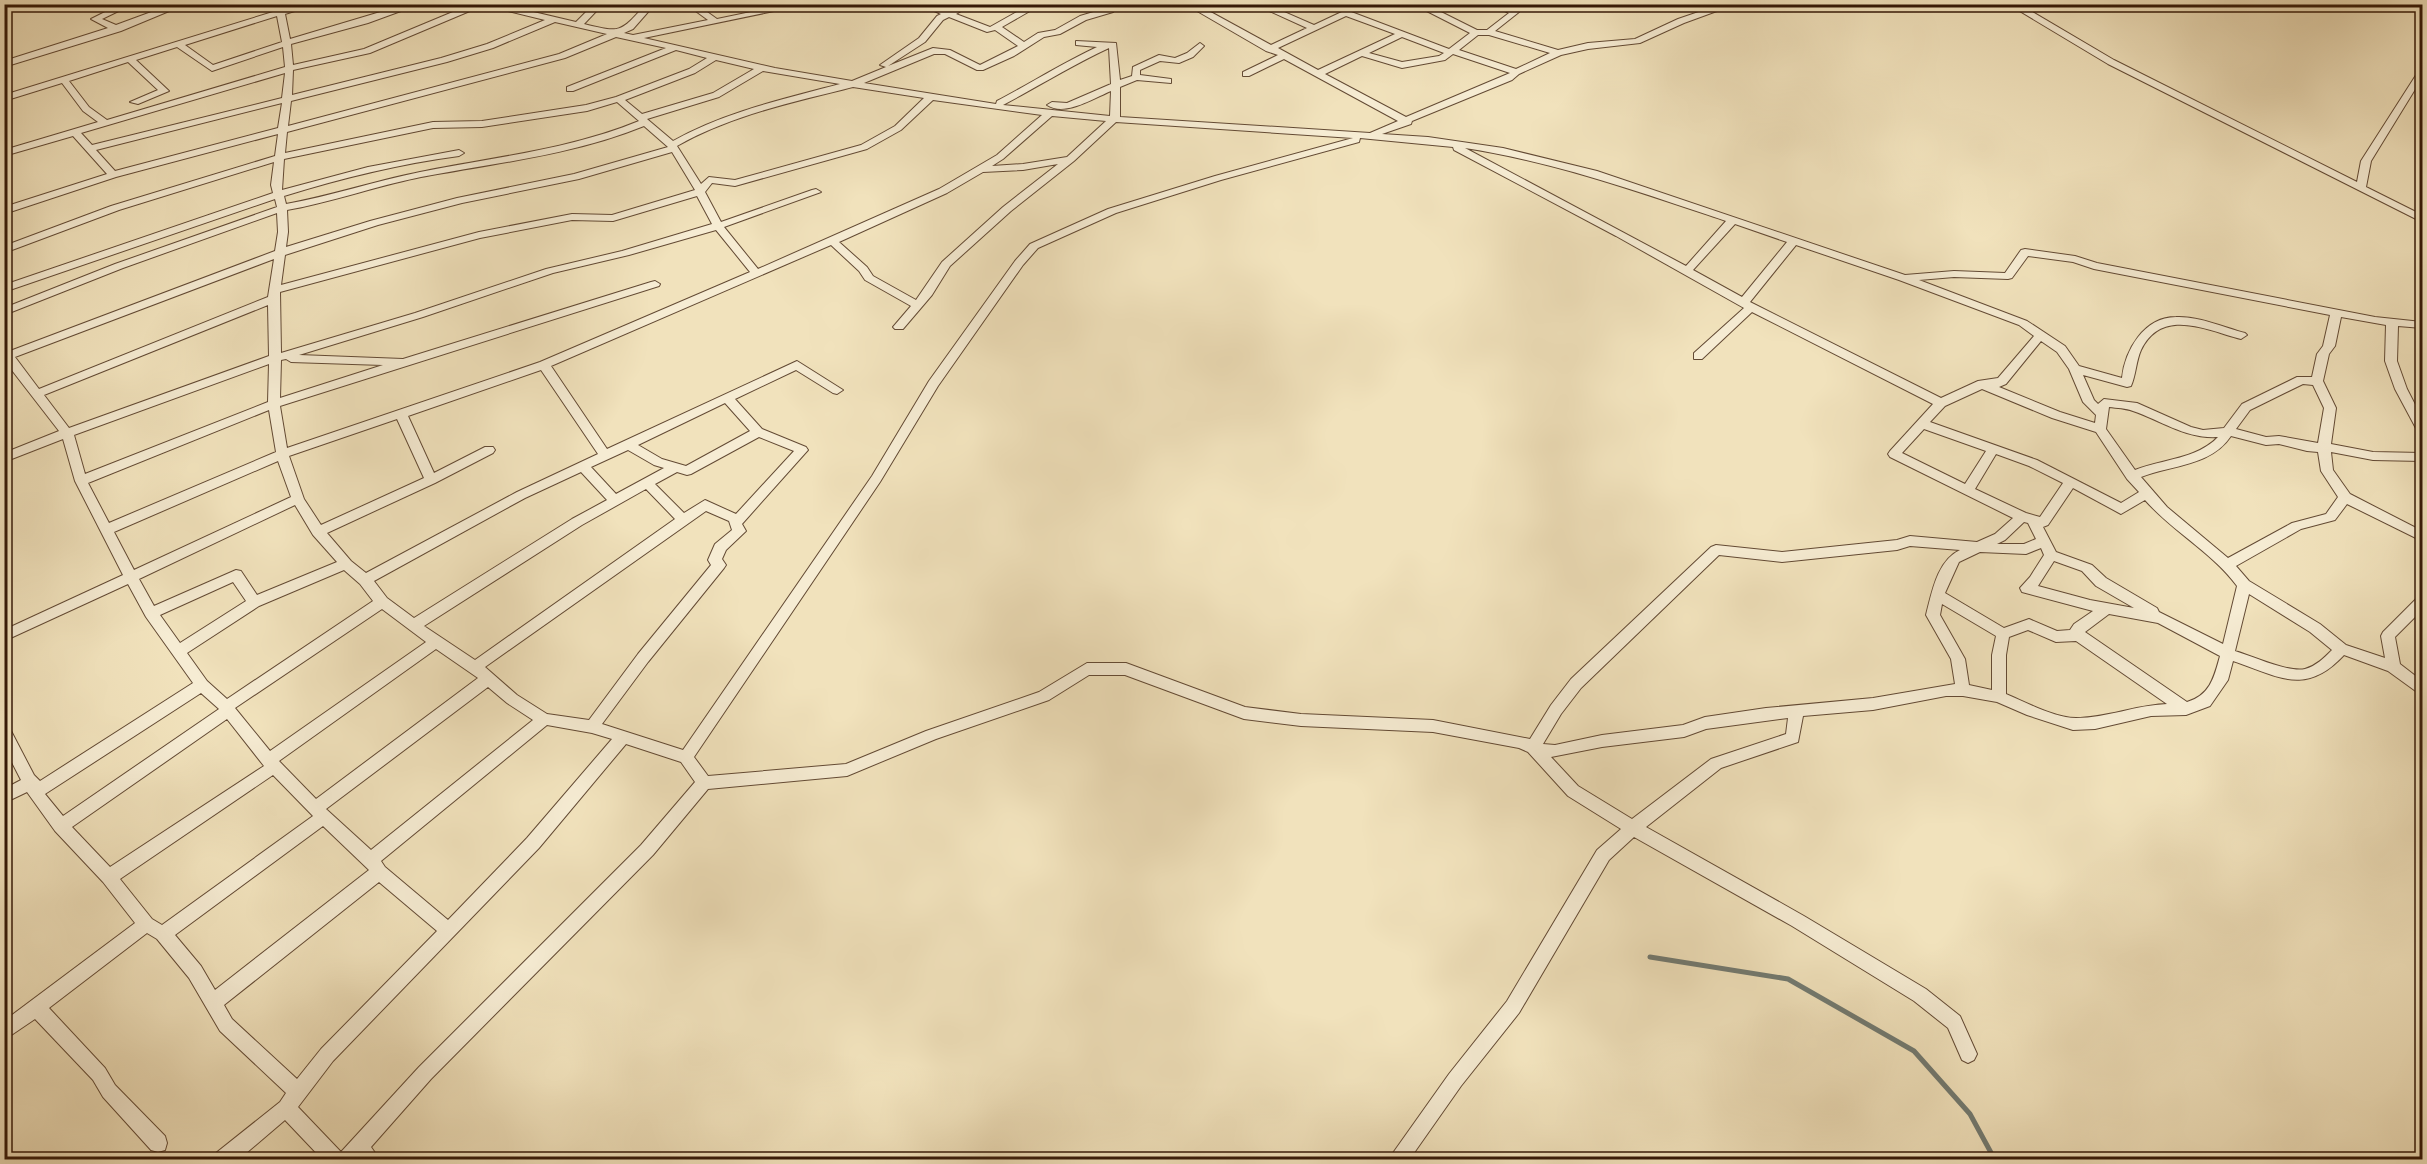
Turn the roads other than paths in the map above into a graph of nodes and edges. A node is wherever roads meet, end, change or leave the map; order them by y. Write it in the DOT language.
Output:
graph roads {
  1 [pos="129,4"];
  2 [pos="182,4"];
  3 [pos="313,4"];
  4 [pos="416,4"];
  5 [pos="480,4"];
  6 [pos="487,4"];
  7 [pos="543,4"];
  8 [pos="599,4"];
  9 [pos="651,4"];
  10 [pos="690,4"];
  11 [pos="923,4"];
  12 [pos="969,4"];
  13 [pos="1038,4"];
  14 [pos="1117,4"];
  15 [pos="1189,4"];
  16 [pos="1258,4"];
  17 [pos="1358,4"];
  18 [pos="1417,4"];
  19 [pos="1494,4"];
  20 [pos="1732,4"];
  21 [pos="2012,4"];
  22 [pos="803,5"];
  23 [pos="1271,6"];
  24 [pos="279,9"];
  25 [pos="1346,13"];
  26 [pos="528,15"];
  27 [pos="948,15"];
  28 [pos="553,20"];
  29 [pos="716,22"];
  30 [pos="577,26"];
  31 [pos="996,27"];
  32 [pos="1315,28"];
  33 [pos="118,29"];
  34 [pos="1489,32"];
  35 [pos="1476,33"];
  36 [pos="614,34"];
  37 [pos="1402,34"];
  38 [pos="629,39"];
  39 [pos="286,42"];
  40 [pos="1079,43"];
  41 [pos="178,44"];
  42 [pos="1023,45"];
  43 [pos="1108,45"];
  44 [pos="1200,46"];
  45 [pos="674,48"];
  46 [pos="1269,49"];
  47 [pos="1451,52"];
  48 [pos="1360,53"];
  49 [pos="1558,53"];
  50 [pos="1283,56"];
  51 [pos="715,57"];
  52 [pos="130,59"];
  53 [pos="4,64"];
  54 [pos="762,68"];
  55 [pos="288,69"];
  56 [pos="882,71"];
  57 [pos="1516,72"];
  58 [pos="2422,72"];
  59 [pos="1246,74"];
  60 [pos="1317,74"];
  61 [pos="1136,77"];
  62 [pos="64,80"];
  63 [pos="593,80"];
  64 [pos="1168,81"];
  65 [pos="854,84"];
  66 [pos="1116,86"];
  67 [pos="570,88"];
  68 [pos="897,91"];
  69 [pos="609,95"];
  70 [pos="931,97"];
  71 [pos="4,98"];
  72 [pos="945,99"];
  73 [pos="287,101"];
  74 [pos="135,102"];
  75 [pos="1000,103"];
  76 [pos="1050,113"];
  77 [pos="130,117"];
  78 [pos="1115,118"];
  79 [pos="642,120"];
  80 [pos="1408,122"];
  81 [pos="107,124"];
  82 [pos="281,128"];
  83 [pos="75,132"];
  84 [pos="140,136"];
  85 [pos="1369,137"];
  86 [pos="1448,143"];
  87 [pos="673,147"];
  88 [pos="89,149"];
  89 [pos="1007,151"];
  90 [pos="4,153"];
  91 [pos="459,153"];
  92 [pos="281,158"];
  93 [pos="1071,159"];
  94 [pos="1037,163"];
  95 [pos="980,169"];
  96 [pos="1056,170"];
  97 [pos="113,175"];
  98 [pos="2361,188"];
  99 [pos="700,192"];
  100 [pos="816,192"];
  101 [pos="278,194"];
  102 [pos="282,208"];
  103 [pos="4,211"];
  104 [pos="2422,219"];
  105 [pos="1733,220"];
  106 [pos="718,226"];
  107 [pos="832,241"];
  108 [pos="1794,241"];
  109 [pos="4,250"];
  110 [pos="279,253"];
  111 [pos="1687,271"];
  112 [pos="756,274"];
  113 [pos="1903,278"];
  114 [pos="655,284"];
  115 [pos="4,289"];
  116 [pos="273,294"];
  117 [pos="917,305"];
  118 [pos="1748,305"];
  119 [pos="4,312"];
  120 [pos="2336,313"];
  121 [pos="2392,323"];
  122 [pos="2422,325"];
  123 [pos="899,327"];
  124 [pos="2041,334"];
  125 [pos="2241,335"];
  126 [pos="6,355"];
  127 [pos="1698,356"];
  128 [pos="276,358"];
  129 [pos="409,362"];
  130 [pos="544,365"];
  131 [pos="2075,369"];
  132 [pos="2317,381"];
  133 [pos="1982,384"];
  134 [pos="837,390"];
  135 [pos="39,393"];
  136 [pos="727,398"];
  137 [pos="1941,403"];
  138 [pos="274,405"];
  139 [pos="2101,413"];
  140 [pos="401,414"];
  141 [pos="1923,424"];
  142 [pos="2100,429"];
  143 [pos="2422,429"];
  144 [pos="758,432"];
  145 [pos="66,433"];
  146 [pos="2228,433"];
  147 [pos="628,444"];
  148 [pos="2324,447"];
  149 [pos="1994,449"];
  150 [pos="489,450"];
  151 [pos="282,454"];
  152 [pos="605,455"];
  153 [pos="2422,457"];
  154 [pos="4,458"];
  155 [pos="583,466"];
  156 [pos="676,467"];
  157 [pos="2131,476"];
  158 [pos="430,480"];
  159 [pos="81,481"];
  160 [pos="2071,481"];
  161 [pos="647,483"];
  162 [pos="1968,490"];
  163 [pos="2147,493"];
  164 [pos="2345,497"];
  165 [pos="298,499"];
  166 [pos="615,501"];
  167 [pos="2028,519"];
  168 [pos="683,520"];
  169 [pos="738,520"];
  170 [pos="106,530"];
  171 [pos="318,532"];
  172 [pos="2422,536"];
  173 [pos="2044,541"];
  174 [pos="1974,548"];
  175 [pos="2051,555"];
  176 [pos="346,564"];
  177 [pos="2226,565"];
  178 [pos="131,577"];
  179 [pos="365,580"];
  180 [pos="2244,585"];
  181 [pos="1938,595"];
  182 [pos="254,602"];
  183 [pos="382,602"];
  184 [pos="2422,602"];
  185 [pos="2107,608"];
  186 [pos="151,613"];
  187 [pos="2162,618"];
  188 [pos="414,625"];
  189 [pos="2003,634"];
  190 [pos="2079,634"];
  191 [pos="4,636"];
  192 [pos="436,642"];
  193 [pos="2341,649"];
  194 [pos="177,652"];
  195 [pos="2229,654"];
  196 [pos="475,667"];
  197 [pos="2393,667"];
  198 [pos="489,678"];
  199 [pos="202,685"];
  200 [pos="2422,688"];
  201 [pos="1963,690"];
  202 [pos="1999,697"];
  203 [pos="227,709"];
  204 [pos="2186,709"];
  205 [pos="1796,712"];
  206 [pos="544,719"];
  207 [pos="592,727"];
  208 [pos="4,731"];
  209 [pos="622,738"];
  210 [pos="1533,747"];
  211 [pos="686,757"];
  212 [pos="271,764"];
  213 [pos="704,783"];
  214 [pos="34,787"];
  215 [pos="4,797"];
  216 [pos="320,813"];
  217 [pos="61,826"];
  218 [pos="1633,828"];
  219 [pos="375,866"];
  220 [pos="109,877"];
  221 [pos="146,924"];
  222 [pos="449,931"];
  223 [pos="164,934"];
  224 [pos="214,1002"];
  225 [pos="36,1007"];
  226 [pos="4,1032"];
  227 [pos="1968,1054"];
  228 [pos="298,1092"];
  229 [pos="286,1108"];
  230 [pos="158,1143"];
  231 [pos="359,1156"];
  232 [pos="224,1160"];
  233 [pos="336,1160"];
  234 [pos="1396,1160"];
  1 -- 33 [label="street"];
  2 -- 33 [label="street"];
  3 -- 24 [label="street"];
  4 -- 39 [label="street"];
  5 -- 55 [label="street"];
  6 -- 26 [label="street"];
  7 -- 26 [label="street"];
  8 -- 30 [label="street"];
  9 -- 36 [label="street"];
  10 -- 29 [label="street"];
  11 -- 27 [label="street"];
  12 -- 27 [label="street"];
  13 -- 31 [label="street"];
  14 -- 42 [label="street"];
  15 -- 46 [label="street"];
  16 -- 23 [label="street"];
  17 -- 25 [label="street"];
  18 -- 35 [label="street"];
  19 -- 34 [label="street"];
  20 -- 49 [label="street"];
  21 -- 98 [label="street"];
  22 -- 29 [label="street"];
  23 -- 32 [label="street"];
  24 -- 39 [label="street"];
  24 -- 41 [label="street"];
  25 -- 32 [label="street"];
  25 -- 37 [label="street"];
  26 -- 28 [label="street"];
  27 -- 31 [label="street"];
  27 -- 56 [label="street"];
  28 -- 30 [label="street"];
  28 -- 73 [label="street"];
  29 -- 38 [label="street"];
  30 -- 36 [label="street"];
  31 -- 42 [label="street"];
  32 -- 46 [label="street"];
  33 -- 53 [label="street"];
  34 -- 35 [label="street"];
  34 -- 49 [label="street"];
  35 -- 47 [label="street"];
  36 -- 38 [label="street"];
  36 -- 82 [label="street"];
  37 -- 47 [label="street"];
  37 -- 48 [label="street"];
  38 -- 45 [label="street"];
  39 -- 41 [label="street"];
  39 -- 55 [label="street"];
  40 -- 43 [label="street"];
  41 -- 52 [label="street"];
  42 -- 56 [label="street"];
  43 -- 66 [label="street"];
  43 -- 75 [label="street"];
  44 -- 61 [label="street"];
  45 -- 51 [label="street"];
  45 -- 63 [label="street"];
  46 -- 50 [label="street"];
  47 -- 48 [label="street"];
  47 -- 57 [label="street"];
  48 -- 60 [label="street"];
  49 -- 57 [label="street"];
  50 -- 59 [label="street"];
  50 -- 60 [label="street"];
  51 -- 54 [label="street"];
  51 -- 69 [label="street"];
  52 -- 62 [label="street"];
  52 -- 74 [label="street"];
  54 -- 65 [label="street"];
  54 -- 79 [label="street"];
  55 -- 73 [label="street"];
  55 -- 77 [label="street"];
  56 -- 65 [label="street"];
  56 -- 68 [label="street"];
  57 -- 80 [label="street"];
  58 -- 98 [label="street"];
  60 -- 80 [label="street"];
  61 -- 64 [label="street"];
  61 -- 66 [label="street"];
  62 -- 71 [label="street"];
  62 -- 81 [label="street"];
  63 -- 67 [label="street"];
  63 -- 69 [label="street"];
  65 -- 68 [label="street"];
  65 -- 87 [label="street"];
  66 -- 75 [label="street"];
  66 -- 78 [label="street"];
  68 -- 70 [label="street"];
  69 -- 79 [label="street"];
  69 -- 92 [label="street"];
  70 -- 72 [label="street"];
  70 -- 99 [label="street"];
  72 -- 75 [label="street"];
  72 -- 76 [label="street"];
  73 -- 82 [label="street"];
  73 -- 84 [label="street"];
  76 -- 78 [label="street"];
  76 -- 89 [label="street"];
  77 -- 81 [label="street"];
  77 -- 84 [label="street"];
  78 -- 85 [label="street"];
  78 -- 93 [label="street"];
  79 -- 87 [label="street"];
  79 -- 102 [label="street"];
  80 -- 85 [label="street"];
  81 -- 83 [label="street"];
  82 -- 92 [label="street"];
  82 -- 97 [label="street"];
  83 -- 88 [label="street"];
  83 -- 90 [label="street"];
  84 -- 88 [label="street"];
  85 -- 86 [label="street"];
  85 -- 211 [label="street"];
  86 -- 105 [label="street"];
  86 -- 111 [label="street"];
  87 -- 99 [label="street"];
  87 -- 110 [label="street"];
  88 -- 97 [label="street"];
  89 -- 94 [label="street"];
  89 -- 95 [label="street"];
  91 -- 101 [label="street"];
  92 -- 101 [label="street"];
  92 -- 109 [label="street"];
  93 -- 94 [label="street"];
  93 -- 96 [label="street"];
  94 -- 95 [label="street"];
  94 -- 96 [label="street"];
  95 -- 107 [label="street"];
  96 -- 117 [label="street"];
  97 -- 103 [label="street"];
  98 -- 104 [label="street"];
  99 -- 106 [label="street"];
  99 -- 116 [label="street"];
  100 -- 106 [label="street"];
  101 -- 102 [label="street"];
  101 -- 115 [label="street"];
  102 -- 110 [label="street"];
  102 -- 119 [label="street"];
  105 -- 108 [label="street"];
  105 -- 111 [label="street"];
  106 -- 112 [label="street"];
  106 -- 128 [label="street"];
  107 -- 112 [label="street"];
  107 -- 117 [label="street"];
  108 -- 113 [label="street"];
  108 -- 118 [label="street"];
  110 -- 116 [label="street"];
  110 -- 126 [label="street"];
  111 -- 118 [label="street"];
  112 -- 130 [label="street"];
  113 -- 120 [label="street"];
  113 -- 124 [label="street"];
  114 -- 129 [label="street"];
  116 -- 128 [label="street"];
  116 -- 135 [label="street"];
  117 -- 123 [label="street"];
  118 -- 127 [label="street"];
  118 -- 137 [label="street"];
  120 -- 121 [label="street"];
  120 -- 132 [label="street"];
  121 -- 122 [label="street"];
  121 -- 143 [label="street"];
  124 -- 131 [label="street"];
  124 -- 133 [label="street"];
  125 -- 131 [label="street"];
  126 -- 135 [label="street"];
  128 -- 129 [label="street"];
  128 -- 138 [label="street"];
  128 -- 145 [label="street"];
  129 -- 138 [label="street"];
  130 -- 140 [label="street"];
  130 -- 152 [label="street"];
  131 -- 139 [label="street"];
  132 -- 146 [label="street"];
  132 -- 148 [label="street"];
  133 -- 137 [label="street"];
  133 -- 142 [label="street"];
  134 -- 136 [label="street"];
  135 -- 145 [label="street"];
  136 -- 144 [label="street"];
  136 -- 147 [label="street"];
  137 -- 141 [label="street"];
  138 -- 151 [label="street"];
  138 -- 159 [label="street"];
  139 -- 142 [label="street"];
  139 -- 146 [label="street"];
  140 -- 151 [label="street"];
  140 -- 158 [label="street"];
  141 -- 149 [label="street"];
  141 -- 162 [label="street"];
  142 -- 157 [label="street"];
  144 -- 156 [label="street"];
  144 -- 169 [label="street"];
  145 -- 154 [label="street"];
  145 -- 159 [label="street"];
  146 -- 148 [label="street"];
  146 -- 157 [label="street"];
  147 -- 152 [label="street"];
  147 -- 156 [label="street"];
  148 -- 153 [label="street"];
  148 -- 164 [label="street"];
  149 -- 160 [label="street"];
  149 -- 162 [label="street"];
  150 -- 158 [label="street"];
  151 -- 165 [label="street"];
  151 -- 170 [label="street"];
  152 -- 155 [label="street"];
  155 -- 166 [label="street"];
  155 -- 179 [label="street"];
  156 -- 161 [label="street"];
  157 -- 163 [label="street"];
  158 -- 171 [label="street"];
  159 -- 170 [label="street"];
  160 -- 163 [label="street"];
  160 -- 167 [label="street"];
  161 -- 166 [label="street"];
  161 -- 168 [label="street"];
  162 -- 167 [label="street"];
  163 -- 177 [label="street"];
  164 -- 172 [label="street"];
  164 -- 177 [label="street"];
  165 -- 171 [label="street"];
  165 -- 178 [label="street"];
  166 -- 188 [label="street"];
  167 -- 173 [label="street"];
  167 -- 174 [label="street"];
  168 -- 169 [label="street"];
  168 -- 196 [label="street"];
  169 -- 207 [label="street"];
  170 -- 178 [label="street"];
  171 -- 176 [label="street"];
  173 -- 174 [label="street"];
  173 -- 175 [label="street"];
  174 -- 181 [label="street"];
  174 -- 210 [label="street"];
  175 -- 185 [label="street"];
  175 -- 187 [label="street"];
  176 -- 179 [label="street"];
  176 -- 182 [label="street"];
  177 -- 180 [label="street"];
  178 -- 186 [label="street"];
  178 -- 191 [label="street"];
  179 -- 183 [label="street"];
  180 -- 193 [label="street"];
  180 -- 195 [label="street"];
  181 -- 189 [label="street"];
  181 -- 201 [label="street"];
  182 -- 186 [label="street"];
  182 -- 194 [label="street"];
  183 -- 188 [label="street"];
  183 -- 203 [label="street"];
  184 -- 197 [label="street"];
  185 -- 187 [label="street"];
  185 -- 190 [label="street"];
  186 -- 194 [label="street"];
  187 -- 195 [label="street"];
  188 -- 192 [label="street"];
  189 -- 190 [label="street"];
  189 -- 202 [label="street"];
  190 -- 204 [label="street"];
  192 -- 196 [label="street"];
  192 -- 212 [label="street"];
  193 -- 195 [label="street"];
  193 -- 197 [label="street"];
  194 -- 199 [label="street"];
  195 -- 204 [label="street"];
  196 -- 198 [label="street"];
  197 -- 200 [label="street"];
  198 -- 206 [label="street"];
  198 -- 216 [label="street"];
  199 -- 203 [label="street"];
  199 -- 214 [label="street"];
  201 -- 202 [label="street"];
  201 -- 205 [label="street"];
  202 -- 204 [label="street"];
  203 -- 212 [label="street"];
  203 -- 217 [label="street"];
  205 -- 210 [label="street"];
  205 -- 218 [label="street"];
  206 -- 207 [label="street"];
  206 -- 219 [label="street"];
  207 -- 209 [label="street"];
  208 -- 214 [label="street"];
  209 -- 211 [label="street"];
  209 -- 222 [label="street"];
  210 -- 213 [label="street"];
  210 -- 218 [label="street"];
  211 -- 213 [label="street"];
  212 -- 216 [label="street"];
  212 -- 220 [label="street"];
  213 -- 231 [label="street"];
  214 -- 215 [label="street"];
  214 -- 217 [label="street"];
  216 -- 219 [label="street"];
  216 -- 223 [label="street"];
  217 -- 220 [label="street"];
  218 -- 227 [label="street"];
  218 -- 234 [label="street"];
  219 -- 222 [label="street"];
  219 -- 224 [label="street"];
  220 -- 221 [label="street"];
  221 -- 223 [label="street"];
  221 -- 225 [label="street"];
  222 -- 228 [label="street"];
  223 -- 224 [label="street"];
  224 -- 228 [label="street"];
  225 -- 226 [label="street"];
  225 -- 230 [label="street"];
  228 -- 229 [label="street"];
  229 -- 232 [label="street"];
  229 -- 233 [label="street"];
}
